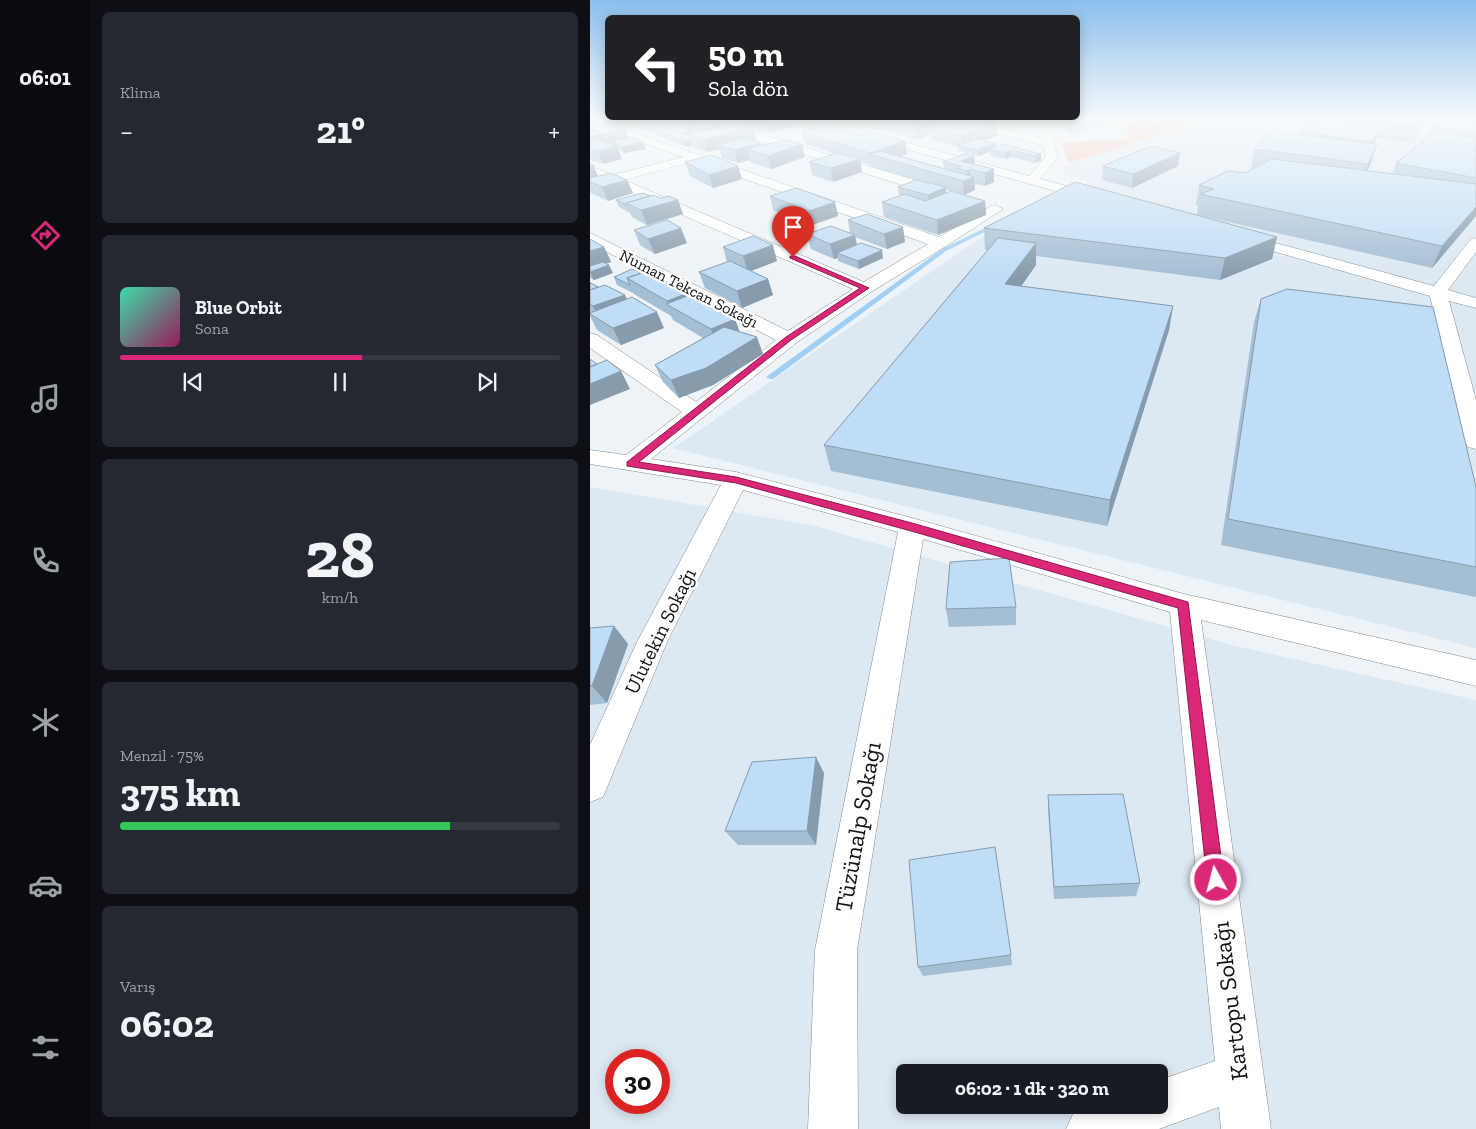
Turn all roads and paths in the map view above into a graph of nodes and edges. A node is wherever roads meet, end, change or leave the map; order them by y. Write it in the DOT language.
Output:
graph roads {
  1 [pos="596,173"];
  2 [pos="636,173"];
  3 [pos="738,173"];
  4 [pos="877,173"];
  5 [pos="1005,173"];
  6 [pos="1038,173"];
  7 [pos="611,179"];
  8 [pos="1032,180"];
  9 [pos="590,185"];
  10 [pos="958,197"];
  11 [pos="1112,202"];
  12 [pos="976,203"];
  13 [pos="1224,233"];
  14 [pos="590,237"];
  15 [pos="1476,242"];
  16 [pos="941,243"];
  17 [pos="865,288"];
  18 [pos="1438,292"];
  19 [pos="1476,303"];
  20 [pos="590,339"];
  21 [pos="789,339"];
  22 [pos="695,411"];
  23 [pos="1476,442"];
  24 [pos="590,457"];
  25 [pos="630,464"];
  26 [pos="736,480"];
  27 [pos="912,527"];
  28 [pos="1184,605"];
  29 [pos="1476,673"];
  30 [pos="590,785"];
  31 [pos="1239,1076"];
  32 [pos="1168,1102"];
  33 [pos="1134,1114"];
  34 [pos="833,1129"];
  35 [pos="1091,1129"];
  36 [pos="1246,1129"];
  1 -- 7 [label="street"];
  2 -- 7 [label="street"];
  3 -- 16 [label="street"];
  4 -- 10 [label="street"];
  5 -- 8 [label="street"];
  6 -- 8 [label="street"];
  7 -- 9 [label="street"];
  7 -- 17 [label="street"];
  8 -- 11 [label="street"];
  12 -- 16 [label="street"];
  13 -- 18 [label="street"];
  14 -- 21 [label="street, Numan Tekcan Sokağı"];
  15 -- 18 [label="street"];
  16 -- 17 [label="street"];
  17 -- 21 [label="street"];
  18 -- 19 [label="street"];
  18 -- 23 [label="street"];
  20 -- 22 [label="street"];
  21 -- 22 [label="street"];
  22 -- 25 [label="street"];
  24 -- 25 [label="street"];
  25 -- 26 [label="street"];
  26 -- 27 [label="street"];
  26 -- 30 [label="street, Ulutekin Sokağı"];
  27 -- 28 [label="street"];
  27 -- 34 [label="street, Tüzünalp Sokağı"];
  28 -- 29 [label="street"];
  28 -- 31 [label="street, Kartopu Sokağı"];
  31 -- 32 [label="street"];
  31 -- 36 [label="street, Kartopu Sokağı"];
  33 -- 35 [label="street"];
}
